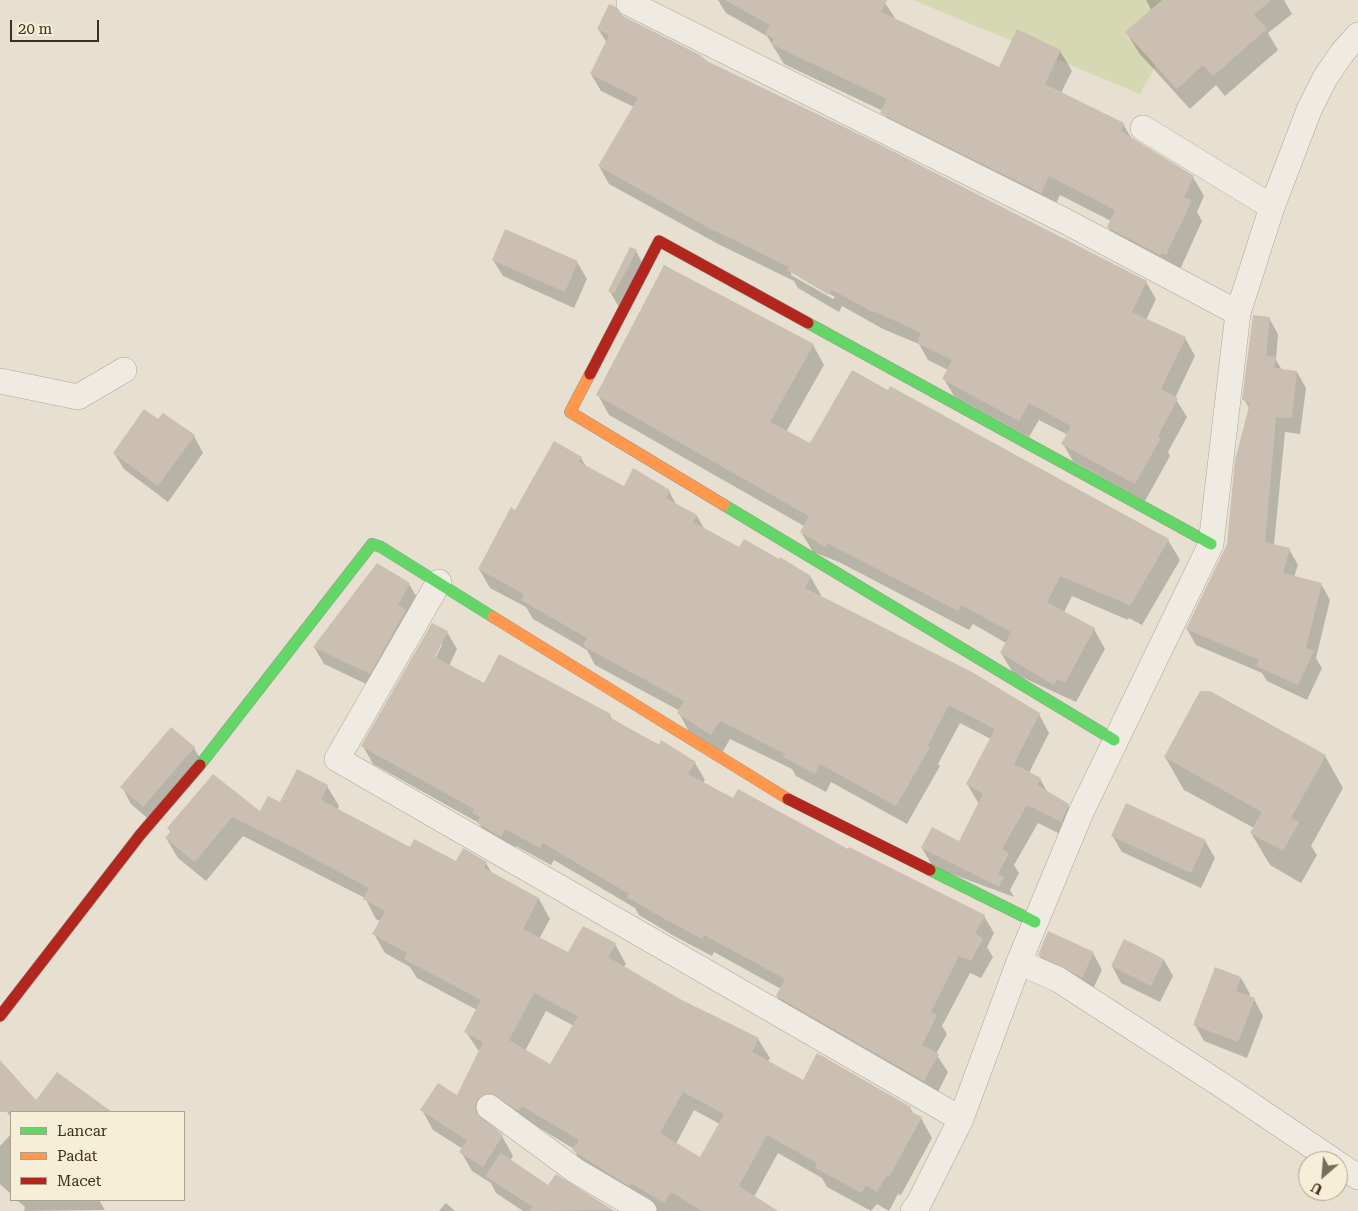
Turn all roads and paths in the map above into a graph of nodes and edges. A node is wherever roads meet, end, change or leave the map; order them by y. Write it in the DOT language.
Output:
graph roads {
  1 [pos="629,3"];
  2 [pos="1358,34"];
  3 [pos="1143,128"];
  4 [pos="1272,207"];
  5 [pos="1238,314"];
  6 [pos="124,370"];
  7 [pos="0,381"];
  8 [pos="1211,544"];
  9 [pos="439,582"];
  10 [pos="1114,740"];
  11 [pos="1035,922"];
  12 [pos="1019,962"];
  13 [pos="0,1016"];
  14 [pos="489,1107"];
  15 [pos="960,1118"];
  16 [pos="1319,1151"];
  17 [pos="921,1208"];
  18 [pos="644,1211"];
  1 -- 5 [label="street"];
  2 -- 4 [label="street"];
  3 -- 4 [label="street"];
  4 -- 5 [label="street"];
  5 -- 8 [label="street"];
  6 -- 7 [label="street"];
  8 -- 10 [label="street"];
  8 -- 10 [label="street"];
  9 -- 11 [label="street"];
  9 -- 13 [label="street"];
  9 -- 15 [label="street"];
  10 -- 11 [label="street"];
  11 -- 12 [label="street"];
  12 -- 15 [label="street"];
  12 -- 16 [label="street"];
  14 -- 18 [label="street"];
  15 -- 17 [label="street"];
}
